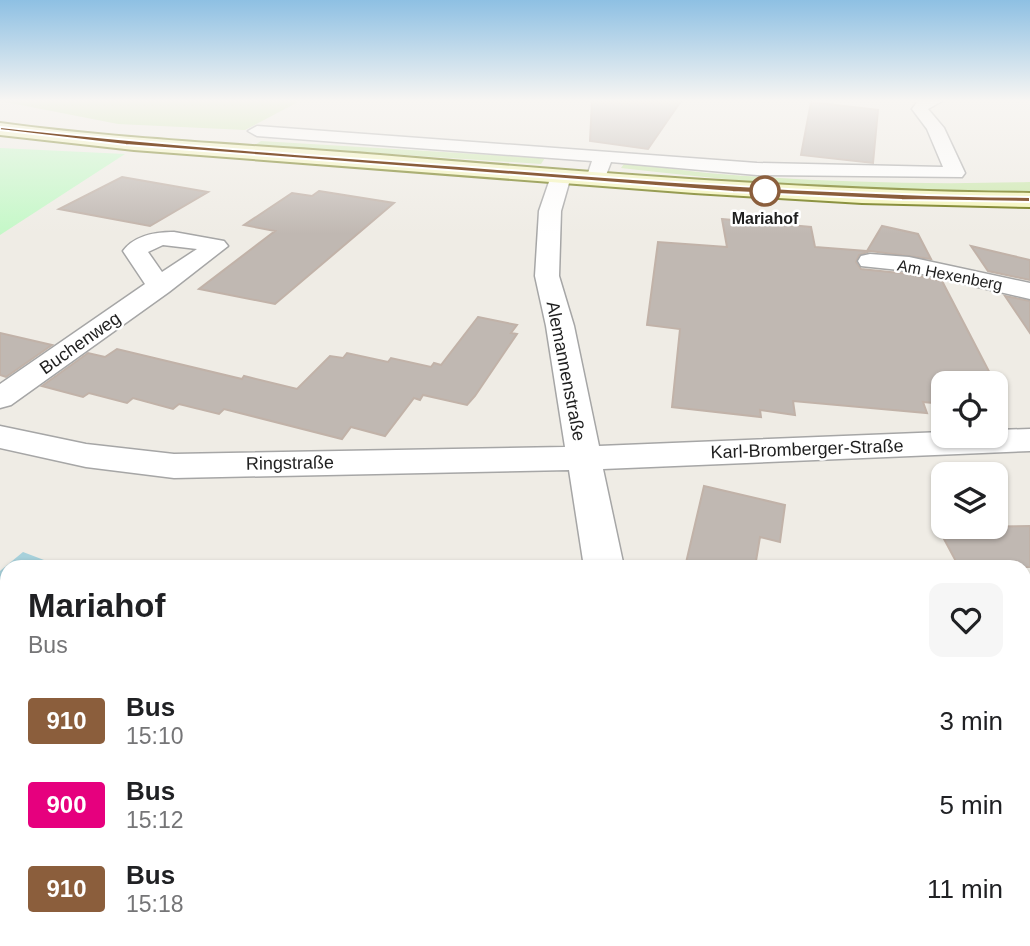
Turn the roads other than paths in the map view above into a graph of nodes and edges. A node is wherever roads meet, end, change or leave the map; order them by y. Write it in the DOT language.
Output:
graph roads {
  1 [pos="154,145"];
  2 [pos="453,145"];
  3 [pos="943,145"];
  4 [pos="603,156"];
  5 [pos="561,176"];
  6 [pos="596,180"];
  7 [pos="1030,200"];
  8 [pos="870,261"];
  9 [pos="160,287"];
  10 [pos="1030,291"];
  11 [pos="0,398"];
  12 [pos="0,437"];
  13 [pos="1030,440"];
  14 [pos="583,458"];
  15 [pos="603,560"];
  1 -- 5 [label="main road"];
  2 -- 4 [label="street"];
  3 -- 4 [label="street"];
  4 -- 6 [label="street"];
  5 -- 6 [label="main road"];
  5 -- 14 [label="street, Alemannenstraße"];
  6 -- 7 [label="main road"];
  8 -- 10 [label="street, Am Hexenberg"];
  9 -- 11 [label="street, Buchenweg"];
  12 -- 14 [label="street, Ringstraße"];
  13 -- 14 [label="street, Karl-Bromberger-Straße"];
  14 -- 15 [label="street, Alemannenstraße"];
}
